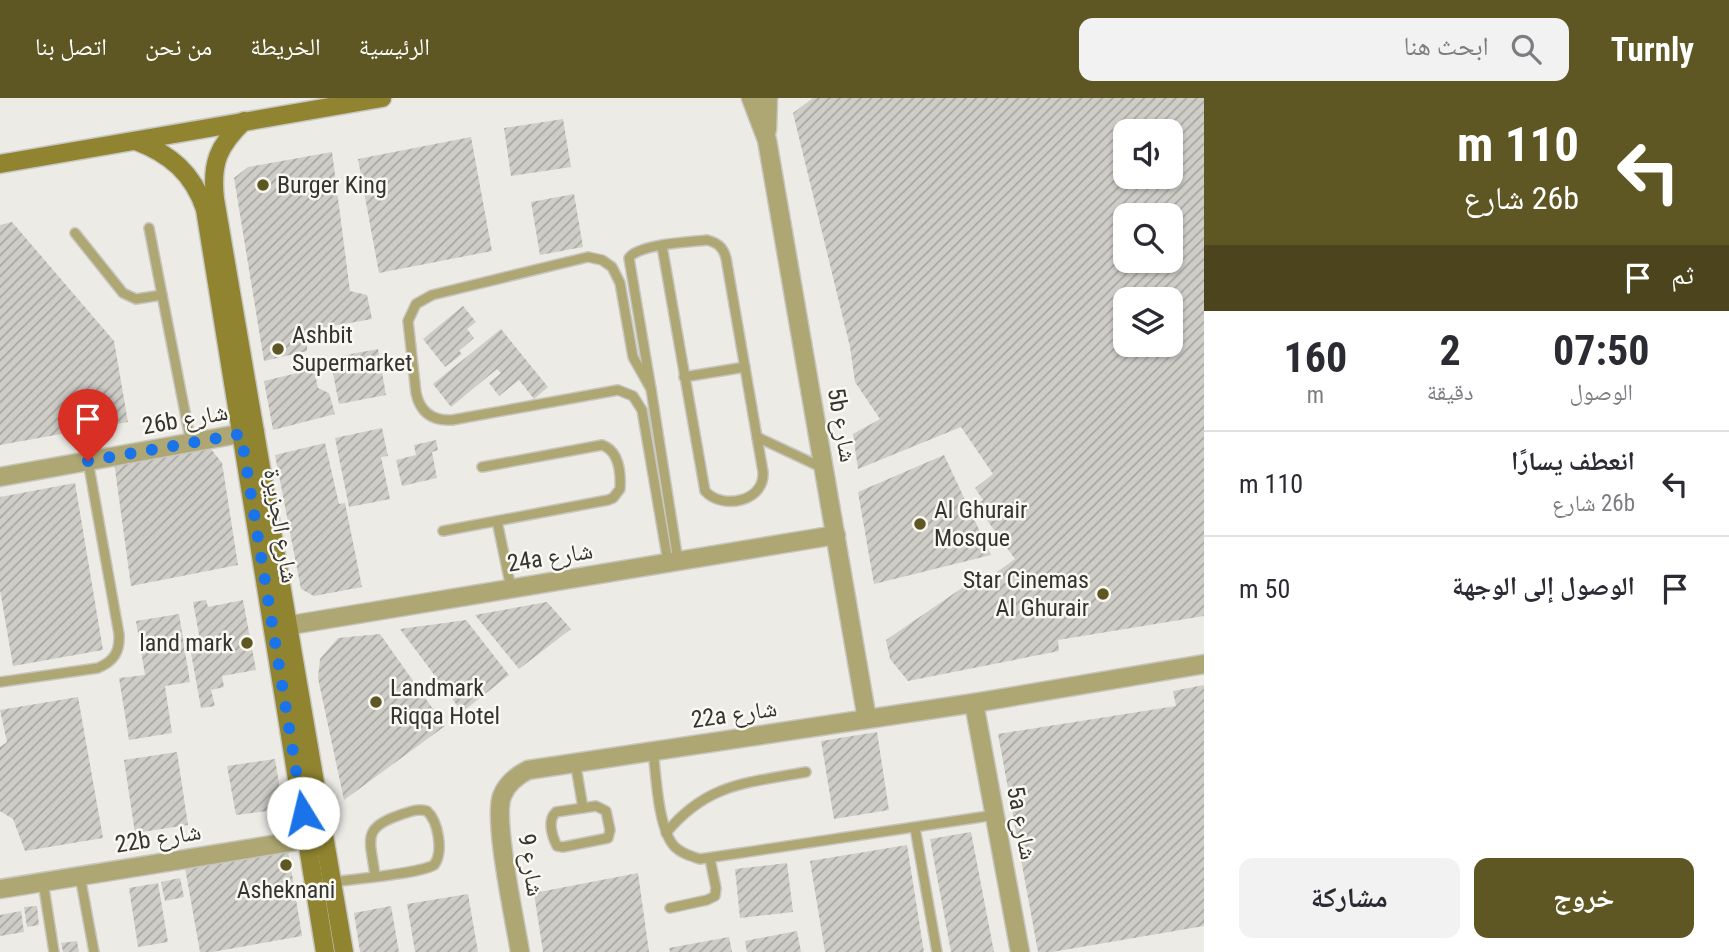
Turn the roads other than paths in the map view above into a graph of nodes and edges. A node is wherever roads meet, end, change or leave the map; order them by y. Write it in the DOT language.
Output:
graph roads {
  1 [pos="382,98"];
  2 [pos="751,98"];
  3 [pos="768,98"];
  4 [pos="244,121"];
  5 [pos="767,140"];
  6 [pos="136,141"];
  7 [pos="0,164"];
  8 [pos="149,228"];
  9 [pos="75,233"];
  10 [pos="662,246"];
  11 [pos="162,295"];
  12 [pos="745,367"];
  13 [pos="684,377"];
  14 [pos="651,389"];
  15 [pos="248,433"];
  16 [pos="757,437"];
  17 [pos="191,443"];
  18 [pos="88,461"];
  19 [pos="482,467"];
  20 [pos="825,468"];
  21 [pos="0,477"];
  22 [pos="497,521"];
  23 [pos="443,531"];
  24 [pos="836,535"];
  25 [pos="673,562"];
  26 [pos="511,588"];
  27 [pos="280,627"];
  28 [pos="1204,664"];
  29 [pos="0,682"];
  30 [pos="974,703"];
  31 [pos="867,719"];
  32 [pos="653,750"];
  33 [pos="575,761"];
  34 [pos="806,772"];
  35 [pos="506,786"];
  36 [pos="583,808"];
  37 [pos="995,815"];
  38 [pos="915,828"];
  39 [pos="666,833"];
  40 [pos="315,838"];
  41 [pos="710,859"];
  42 [pos="80,876"];
  43 [pos="375,876"];
  44 [pos="43,882"];
  45 [pos="332,882"];
  46 [pos="0,889"];
  47 [pos="670,908"];
  48 [pos="54,952"];
  49 [pos="94,952"];
  50 [pos="325,952"];
  51 [pos="344,952"];
  52 [pos="520,952"];
  53 [pos="937,952"];
  54 [pos="1020,952"];
  1 -- 4 [label="street"];
  2 -- 5 [label="street, 5b شارع"];
  3 -- 5 [label="street, 5b شارع"];
  4 -- 6 [label="street"];
  4 -- 15 [label="street, شارع الجزيرة"];
  5 -- 20 [label="street, 5b شارع"];
  6 -- 7 [label="street"];
  6 -- 15 [label="street, شارع الجزيرة"];
  8 -- 11 [label="lane"];
  9 -- 11 [label="lane"];
  10 -- 12 [label="lane"];
  10 -- 13 [label="lane"];
  10 -- 14 [label="lane"];
  11 -- 17 [label="lane"];
  12 -- 13 [label="lane"];
  12 -- 16 [label="lane"];
  13 -- 16 [label="lane"];
  14 -- 25 [label="lane"];
  14 -- 25 [label="lane"];
  15 -- 17 [label="street, 26b شارع"];
  15 -- 27 [label="street, شارع الجزيرة"];
  16 -- 20 [label="lane"];
  17 -- 18 [label="street, 26b شارع"];
  18 -- 21 [label="street, 26b شارع"];
  18 -- 29 [label="lane"];
  19 -- 22 [label="lane"];
  20 -- 24 [label="street, 5b شارع"];
  22 -- 23 [label="lane"];
  22 -- 26 [label="lane"];
  24 -- 25 [label="street, 24a شارع"];
  24 -- 31 [label="street, 5b شارع"];
  25 -- 26 [label="street, 24a شارع"];
  26 -- 27 [label="street, 24a شارع"];
  27 -- 40 [label="street, شارع الجزيرة"];
  28 -- 30 [label="street, 22a شارع"];
  30 -- 31 [label="street, 22a شارع"];
  30 -- 37 [label="street, 5a شارع"];
  31 -- 32 [label="street, 22a شارع"];
  32 -- 33 [label="street, 22a شارع"];
  32 -- 39 [label="lane"];
  33 -- 35 [label="street, 22a شارع"];
  33 -- 36 [label="lane"];
  34 -- 39 [label="lane"];
  35 -- 52 [label="street, شارع 9"];
  36 -- 36 [label="lane"];
  37 -- 38 [label="lane"];
  37 -- 54 [label="street, 5a شارع"];
  38 -- 41 [label="lane"];
  38 -- 53 [label="lane"];
  39 -- 41 [label="lane"];
  40 -- 42 [label="street, 22b شارع"];
  40 -- 45 [label="street, شارع الجزيرة"];
  40 -- 50 [label="street, شارع الجزيرة"];
  41 -- 47 [label="lane"];
  42 -- 44 [label="street, 22b شارع"];
  42 -- 49 [label="lane"];
  43 -- 43 [label="lane"];
  43 -- 45 [label="lane"];
  44 -- 46 [label="street, 22b شارع"];
  44 -- 48 [label="lane"];
  45 -- 51 [label="street, شارع الجزيرة"];
}
